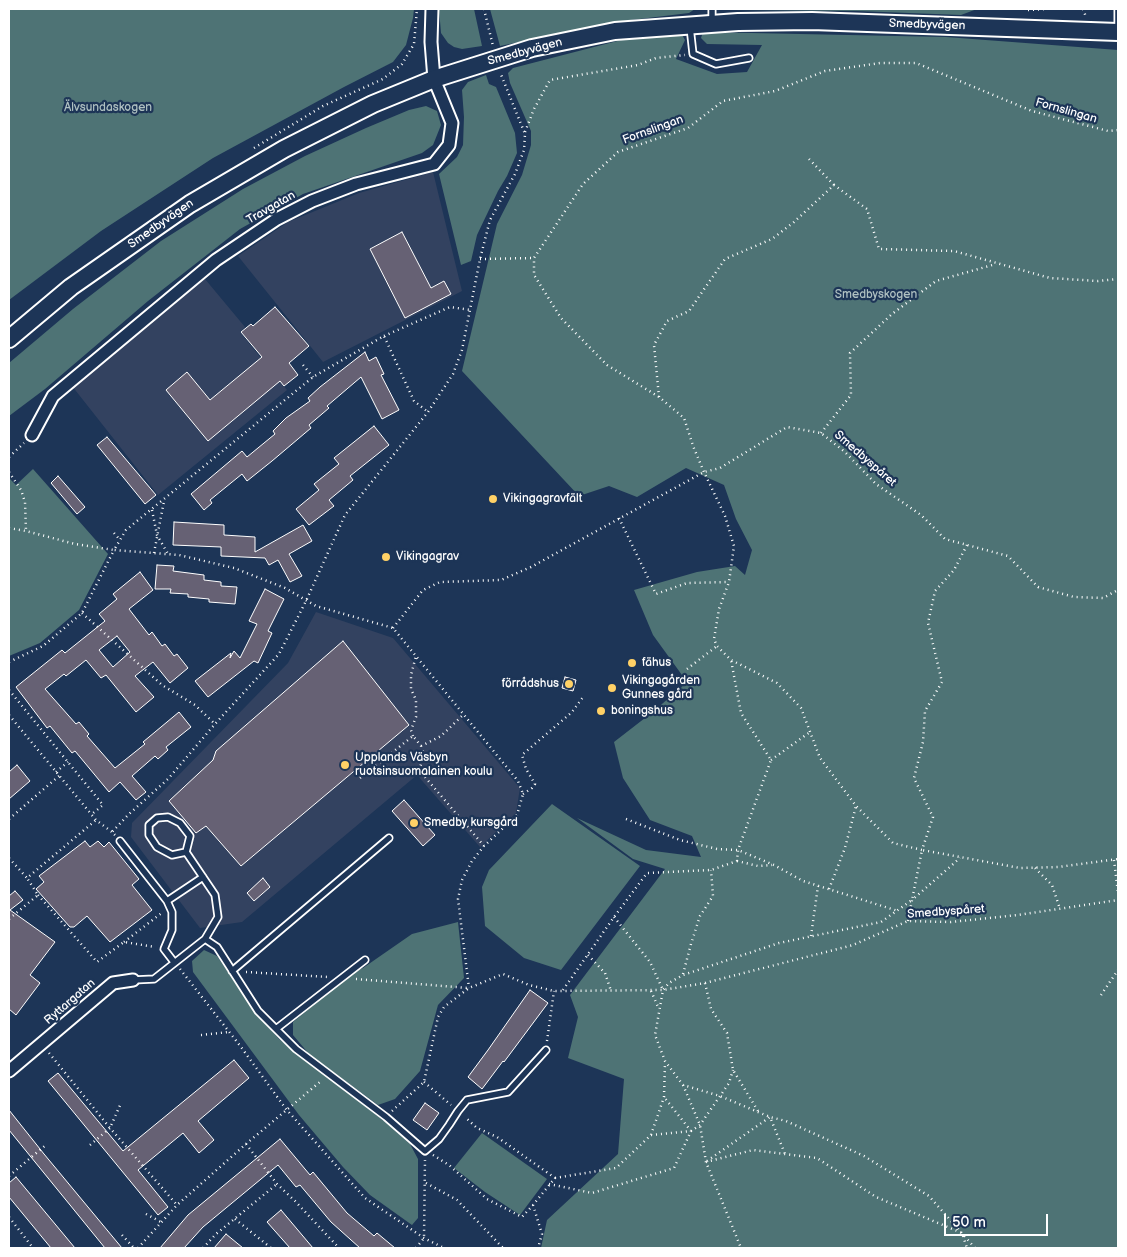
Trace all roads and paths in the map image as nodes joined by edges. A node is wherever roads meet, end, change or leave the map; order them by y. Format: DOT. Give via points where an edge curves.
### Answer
graph roads {
  1 [pos="432,9"];
  2 [pos="484,9"];
  3 [pos="1046,9"];
  4 [pos="1118,9"];
  5 [pos="1028,10"];
  6 [pos="712,16"];
  7 [pos="690,25"];
  8 [pos="1118,32"];
  9 [pos="493,46"];
  10 [pos="693,54"];
  11 [pos="749,58"];
  12 [pos="499,70"];
  13 [pos="434,79"];
  14 [pos="1118,130"];
  15 [pos="524,134"];
  16 [pos="810,160"];
  17 [pos="834,185"];
  18 [pos="534,258"];
  19 [pos="480,259"];
  20 [pos="997,264"];
  21 [pos="1118,279"];
  22 [pos="470,310"];
  23 [pos="384,336"];
  24 [pos="9,339"];
  25 [pos="303,365"];
  26 [pos="313,377"];
  27 [pos="659,397"];
  28 [pos="428,412"];
  29 [pos="821,433"];
  30 [pos="32,435"];
  31 [pos="9,457"];
  32 [pos="9,472"];
  33 [pos="704,472"];
  34 [pos="164,499"];
  35 [pos="152,510"];
  36 [pos="619,518"];
  37 [pos="9,528"];
  38 [pos="26,530"];
  39 [pos="114,533"];
  40 [pos="158,535"];
  41 [pos="120,540"];
  42 [pos="967,545"];
  43 [pos="114,550"];
  44 [pos="154,553"];
  45 [pos="168,554"];
  46 [pos="729,582"];
  47 [pos="1118,590"];
  48 [pos="306,601"];
  49 [pos="82,613"];
  50 [pos="393,628"];
  51 [pos="717,646"];
  52 [pos="416,656"];
  53 [pos="731,660"];
  54 [pos="9,662"];
  55 [pos="687,669"];
  56 [pos="9,690"];
  57 [pos="582,697"];
  58 [pos="9,715"];
  59 [pos="463,715"];
  60 [pos="215,724"];
  61 [pos="810,732"];
  62 [pos="413,736"];
  63 [pos="421,746"];
  64 [pos="771,760"];
  65 [pos="68,762"];
  66 [pos="56,772"];
  67 [pos="59,776"];
  68 [pos="360,778"];
  69 [pos="522,794"];
  70 [pos="856,806"];
  71 [pos="92,814"];
  72 [pos="9,819"];
  73 [pos="96,820"];
  74 [pos="626,820"];
  75 [pos="112,832"];
  76 [pos="390,838"];
  77 [pos="120,841"];
  78 [pos="484,846"];
  79 [pos="738,850"];
  80 [pos="922,850"];
  81 [pos="186,852"];
  82 [pos="9,858"];
  83 [pos="960,858"];
  84 [pos="1118,859"];
  85 [pos="1114,860"];
  86 [pos="738,861"];
  87 [pos="774,865"];
  88 [pos="1036,868"];
  89 [pos="711,870"];
  90 [pos="203,877"];
  91 [pos="27,878"];
  92 [pos="818,886"];
  93 [pos="829,889"];
  94 [pos="1118,893"];
  95 [pos="38,896"];
  96 [pos="167,900"];
  97 [pos="912,900"];
  98 [pos="1118,900"];
  99 [pos="1060,909"];
  100 [pos="898,911"];
  101 [pos="172,912"];
  102 [pos="614,917"];
  103 [pos="9,919"];
  104 [pos="908,921"];
  105 [pos="811,936"];
  106 [pos="205,939"];
  107 [pos="124,942"];
  108 [pos="164,949"];
  109 [pos="588,955"];
  110 [pos="365,960"];
  111 [pos="174,962"];
  112 [pos="1118,970"];
  113 [pos="232,971"];
  114 [pos="683,975"];
  115 [pos="134,980"];
  116 [pos="705,983"];
  117 [pos="469,988"];
  118 [pos="563,990"];
  119 [pos="663,990"];
  120 [pos="554,991"];
  121 [pos="611,991"];
  122 [pos="651,991"];
  123 [pos="1102,995"];
  124 [pos="660,1010"];
  125 [pos="276,1029"];
  126 [pos="229,1032"];
  127 [pos="201,1035"];
  128 [pos="42,1044"];
  129 [pos="546,1050"];
  130 [pos="665,1061"];
  131 [pos="734,1070"];
  132 [pos="9,1071"];
  133 [pos="329,1075"];
  134 [pos="424,1082"];
  135 [pos="683,1085"];
  136 [pos="720,1096"];
  137 [pos="664,1098"];
  138 [pos="121,1103"];
  139 [pos="286,1109"];
  140 [pos="458,1111"];
  141 [pos="759,1112"];
  142 [pos="386,1117"];
  143 [pos="770,1117"];
  144 [pos="700,1124"];
  145 [pos="110,1128"];
  146 [pos="690,1131"];
  147 [pos="651,1135"];
  148 [pos="47,1144"];
  149 [pos="246,1144"];
  150 [pos="90,1145"];
  151 [pos="425,1150"];
  152 [pos="785,1154"];
  153 [pos="706,1162"];
  154 [pos="9,1176"];
  155 [pos="555,1178"];
  156 [pos="426,1183"];
  157 [pos="277,1184"];
  158 [pos="550,1184"];
  159 [pos="177,1205"];
  160 [pos="533,1205"];
  161 [pos="146,1214"];
  162 [pos="9,1217"];
  163 [pos="235,1219"];
  164 [pos="161,1222"];
  165 [pos="962,1233"];
  166 [pos="122,1234"];
  167 [pos="424,1238"];
  168 [pos="33,1248"];
  169 [pos="134,1248"];
  170 [pos="138,1248"];
  171 [pos="203,1248"];
  172 [pos="271,1248"];
  173 [pos="339,1248"];
  174 [pos="416,1248"];
  175 [pos="444,1248"];
  176 [pos="503,1248"];
  177 [pos="538,1248"];
  178 [pos="741,1248"];
  179 [pos="967,1248"];
  180 [pos="975,1248"];
  1 -- 13 [label="street, Travgatan"];
  2 -- 9 [label="path"];
  3 -- 5 [label="path"];
  4 -- 8 [label="lane"];
  6 -- 7 [label="street, Smedbyvägen"];
  6 -- 8 [label="street, Smedbyvägen"];
  7 -- 10 [label="lane"];
  7 -- 13 [label="street, Smedbyvägen" via="615,31 532,48"];
  10 -- 11 [label="lane" via="716,64"];
  10 -- 15 [label="path" via="656,58 638,65 550,80"];
  12 -- 15 [label="path"];
  13 -- 24 [label="street, Smedbyvägen" via="373,104 284,149 190,204 71,288"];
  13 -- 30 [label="street, Travgatan" via="452,123 449,146 434,164 356,184 312,201 277,219 216,260 53,396"];
  14 -- 18 [label="path, Fornslingan" via="1108,131 1032,111 916,63 825,70 775,91 723,101 688,128 618,152 583,184"];
  15 -- 19 [label="path" via="524,150 490,220"];
  16 -- 17 [label="path"];
  17 -- 20 [label="path" via="867,209 879,249 954,251"];
  17 -- 27 [label="path" via="772,239 725,259 689,311 667,321 654,345"];
  18 -- 19 [label="path"];
  18 -- 27 [label="path" via="534,275 561,318 607,365"];
  19 -- 22 [label="path"];
  20 -- 21 [label="path" via="1050,278"];
  20 -- 29 [label="path" via="936,281 892,314 850,354 851,395"];
  22 -- 23 [label="path" via="450,307"];
  22 -- 28 [label="path" via="462,350 453,374"];
  23 -- 26 [label="path"];
  23 -- 28 [label="path" via="414,401"];
  25 -- 26 [label="path"];
  26 -- 34 [label="path"];
  27 -- 33 [label="path" via="684,418"];
  28 -- 48 [label="path" via="345,515"];
  29 -- 33 [label="path, Smedbyspåret" via="787,427 720,468"];
  29 -- 42 [label="path, Smedbyspåret" via="876,484 921,515 945,539"];
  30 -- 31 [label="path"];
  32 -- 38 [label="path" via="25,502"];
  33 -- 36 [label="path, Smedbyspåret"];
  33 -- 46 [label="path" via="725,516 734,546"];
  34 -- 35 [label="path"];
  34 -- 40 [label="path"];
  35 -- 40 [label="path"];
  35 -- 41 [label="path" via="126,530"];
  36 -- 46 [label="path" via="656,594 687,584"];
  36 -- 50 [label="path, Smedbyspåret" via="501,580 440,582 423,590"];
  37 -- 38 [label="path"];
  38 -- 43 [label="path" via="75,544"];
  39 -- 41 [label="path"];
  40 -- 44 [label="path"];
  40 -- 45 [label="path"];
  41 -- 43 [label="path"];
  42 -- 47 [label="path, Smedbyspåret" via="1008,556 1038,587 1074,597 1103,598"];
  42 -- 80 [label="path, Smedbyspåret" via="954,570 935,591 928,623 942,682 925,712 923,742 914,778 933,817"];
  43 -- 44 [label="path"];
  43 -- 49 [label="path"];
  44 -- 45 [label="path"];
  45 -- 48 [label="path" via="234,568 285,588"];
  46 -- 51 [label="path" via="719,609 714,638"];
  48 -- 50 [label="path"];
  48 -- 60 [label="path" via="279,654"];
  49 -- 54 [label="path" via="43,646"];
  49 -- 60 [label="path" via="162,685 195,705"];
  50 -- 52 [label="path"];
  51 -- 53 [label="path"];
  51 -- 55 [label="path"];
  52 -- 59 [label="path"];
  52 -- 62 [label="path" via="411,675 411,688 416,700"];
  53 -- 61 [label="path" via="778,683 802,708"];
  53 -- 64 [label="path" via="741,713"];
  56 -- 65 [label="path"];
  57 -- 69 [label="path" via="572,712 522,755 535,784"];
  58 -- 66 [label="path"];
  59 -- 63 [label="path" via="441,736"];
  59 -- 69 [label="path" via="518,781"];
  60 -- 75 [label="path" via="168,779"];
  61 -- 64 [label="path"];
  61 -- 70 [label="path" via="820,758"];
  62 -- 63 [label="path"];
  62 -- 68 [label="path"];
  63 -- 78 [label="path" via="424,756 419,770"];
  64 -- 79 [label="path"];
  65 -- 66 [label="path"];
  65 -- 71 [label="path" via="103,805"];
  66 -- 67 [label="path"];
  67 -- 71 [label="path"];
  67 -- 72 [label="path"];
  69 -- 78 [label="path" via="517,815"];
  70 -- 80 [label="path" via="893,843"];
  70 -- 93 [label="path" via="845,848"];
  71 -- 73 [label="path"];
  73 -- 75 [label="path"];
  73 -- 91 [label="path"];
  74 -- 79 [label="path" via="680,840 717,849"];
  75 -- 77 [label="path"];
  76 -- 113 [label="lane"];
  77 -- 96 [label="lane"];
  78 -- 117 [label="path" via="462,880 458,899"];
  79 -- 86 [label="path"];
  79 -- 87 [label="path"];
  80 -- 83 [label="path"];
  80 -- 97 [label="path, Smedbyspåret"];
  81 -- 81 [label="lane" via="190,836 180,823 168,817 157,818 150,825 149,835 157,846 172,855"];
  81 -- 90 [label="lane, Ryttargatan"];
  82 -- 91 [label="path"];
  83 -- 88 [label="path"];
  83 -- 97 [label="path"];
  84 -- 85 [label="path"];
  85 -- 88 [label="path"];
  85 -- 94 [label="path"];
  86 -- 87 [label="path" via="758,866"];
  86 -- 89 [label="path"];
  87 -- 92 [label="path"];
  88 -- 99 [label="path" via="1052,884"];
  89 -- 102 [label="path" via="648,873"];
  89 -- 114 [label="path" via="713,896 700,916"];
  90 -- 96 [label="lane"];
  90 -- 106 [label="lane, Ryttargatan" via="215,895 218,917"];
  91 -- 95 [label="path"];
  92 -- 93 [label="path"];
  92 -- 105 [label="path"];
  93 -- 100 [label="path"];
  95 -- 103 [label="path"];
  95 -- 107 [label="path" via="97,962"];
  96 -- 101 [label="lane"];
  97 -- 100 [label="path, Smedbyspåret"];
  97 -- 104 [label="path"];
  98 -- 99 [label="path, Smedbyspåret"];
  99 -- 104 [label="path, Smedbyspåret" via="951,922"];
  100 -- 105 [label="path, Smedbyspåret" via="881,922"];
  101 -- 107 [label="path" via="163,911"];
  101 -- 108 [label="lane" via="172,930"];
  102 -- 109 [label="path"];
  102 -- 119 [label="path" via="650,962"];
  104 -- 116 [label="path, Smedbyspåret" via="853,946"];
  105 -- 114 [label="path, Smedbyspåret" via="779,943"];
  106 -- 111 [label="lane, Ryttargatan"];
  106 -- 113 [label="lane" via="217,947"];
  107 -- 108 [label="path"];
  108 -- 111 [label="lane"];
  109 -- 118 [label="path"];
  109 -- 121 [label="path" via="604,973"];
  110 -- 125 [label="lane"];
  111 -- 115 [label="lane, Ryttargatan" via="154,979"];
  111 -- 126 [label="path"];
  112 -- 123 [label="path"];
  113 -- 125 [label="lane" via="258,1011"];
  114 -- 119 [label="path, Smedbyspåret"];
  115 -- 128 [label="street, Ryttargatan" via="113,982"];
  116 -- 119 [label="path, Smedbyspåret"];
  116 -- 131 [label="path" via="711,1009 727,1033"];
  117 -- 120 [label="path" via="502,974"];
  117 -- 134 [label="path" via="444,1007 438,1017"];
  118 -- 120 [label="path"];
  118 -- 121 [label="path"];
  119 -- 122 [label="path"];
  119 -- 124 [label="path"];
  120 -- 129 [label="path"];
  121 -- 122 [label="path"];
  122 -- 124 [label="path"];
  124 -- 130 [label="path" via="655,1035"];
  125 -- 133 [label="lane" via="296,1050"];
  126 -- 127 [label="path"];
  126 -- 139 [label="path"];
  128 -- 132 [label="street, Ryttargatan"];
  128 -- 145 [label="path"];
  129 -- 140 [label="lane" via="508,1092 467,1100"];
  130 -- 135 [label="path"];
  130 -- 137 [label="path"];
  131 -- 136 [label="path"];
  131 -- 141 [label="path"];
  133 -- 139 [label="path"];
  133 -- 142 [label="lane"];
  134 -- 140 [label="path"];
  134 -- 142 [label="path"];
  135 -- 136 [label="path"];
  135 -- 144 [label="path"];
  136 -- 141 [label="path"];
  136 -- 144 [label="path"];
  137 -- 146 [label="path"];
  137 -- 147 [label="path"];
  138 -- 145 [label="path"];
  139 -- 149 [label="path"];
  139 -- 167 [label="path" via="365,1198"];
  140 -- 151 [label="lane" via="438,1139"];
  140 -- 155 [label="path" via="477,1128 497,1137"];
  141 -- 143 [label="path"];
  142 -- 151 [label="lane"];
  143 -- 152 [label="path"];
  143 -- 153 [label="path"];
  143 -- 165 [label="path" via="864,1156 928,1196"];
  144 -- 146 [label="path"];
  144 -- 153 [label="path"];
  145 -- 150 [label="path"];
  145 -- 159 [label="path"];
  146 -- 147 [label="path"];
  146 -- 158 [label="path" via="674,1168 592,1193"];
  147 -- 155 [label="path" via="616,1168"];
  148 -- 154 [label="path"];
  149 -- 157 [label="path"];
  149 -- 159 [label="path"];
  151 -- 156 [label="path"];
  151 -- 160 [label="path" via="449,1165 487,1199 522,1217"];
  152 -- 153 [label="path" via="753,1150"];
  152 -- 165 [label="path" via="817,1158 876,1197"];
  153 -- 178 [label="path"];
  155 -- 158 [label="path"];
  156 -- 167 [label="path"];
  156 -- 176 [label="path" via="457,1200"];
  157 -- 163 [label="path"];
  157 -- 173 [label="path"];
  158 -- 160 [label="path"];
  159 -- 164 [label="path"];
  160 -- 177 [label="path" via="542,1234"];
  161 -- 164 [label="path"];
  162 -- 168 [label="path"];
  163 -- 171 [label="path"];
  163 -- 172 [label="path"];
  164 -- 170 [label="path"];
  165 -- 179 [label="path"];
  165 -- 180 [label="path"];
  166 -- 169 [label="path"];
  167 -- 174 [label="path"];
  167 -- 175 [label="path"];
}
